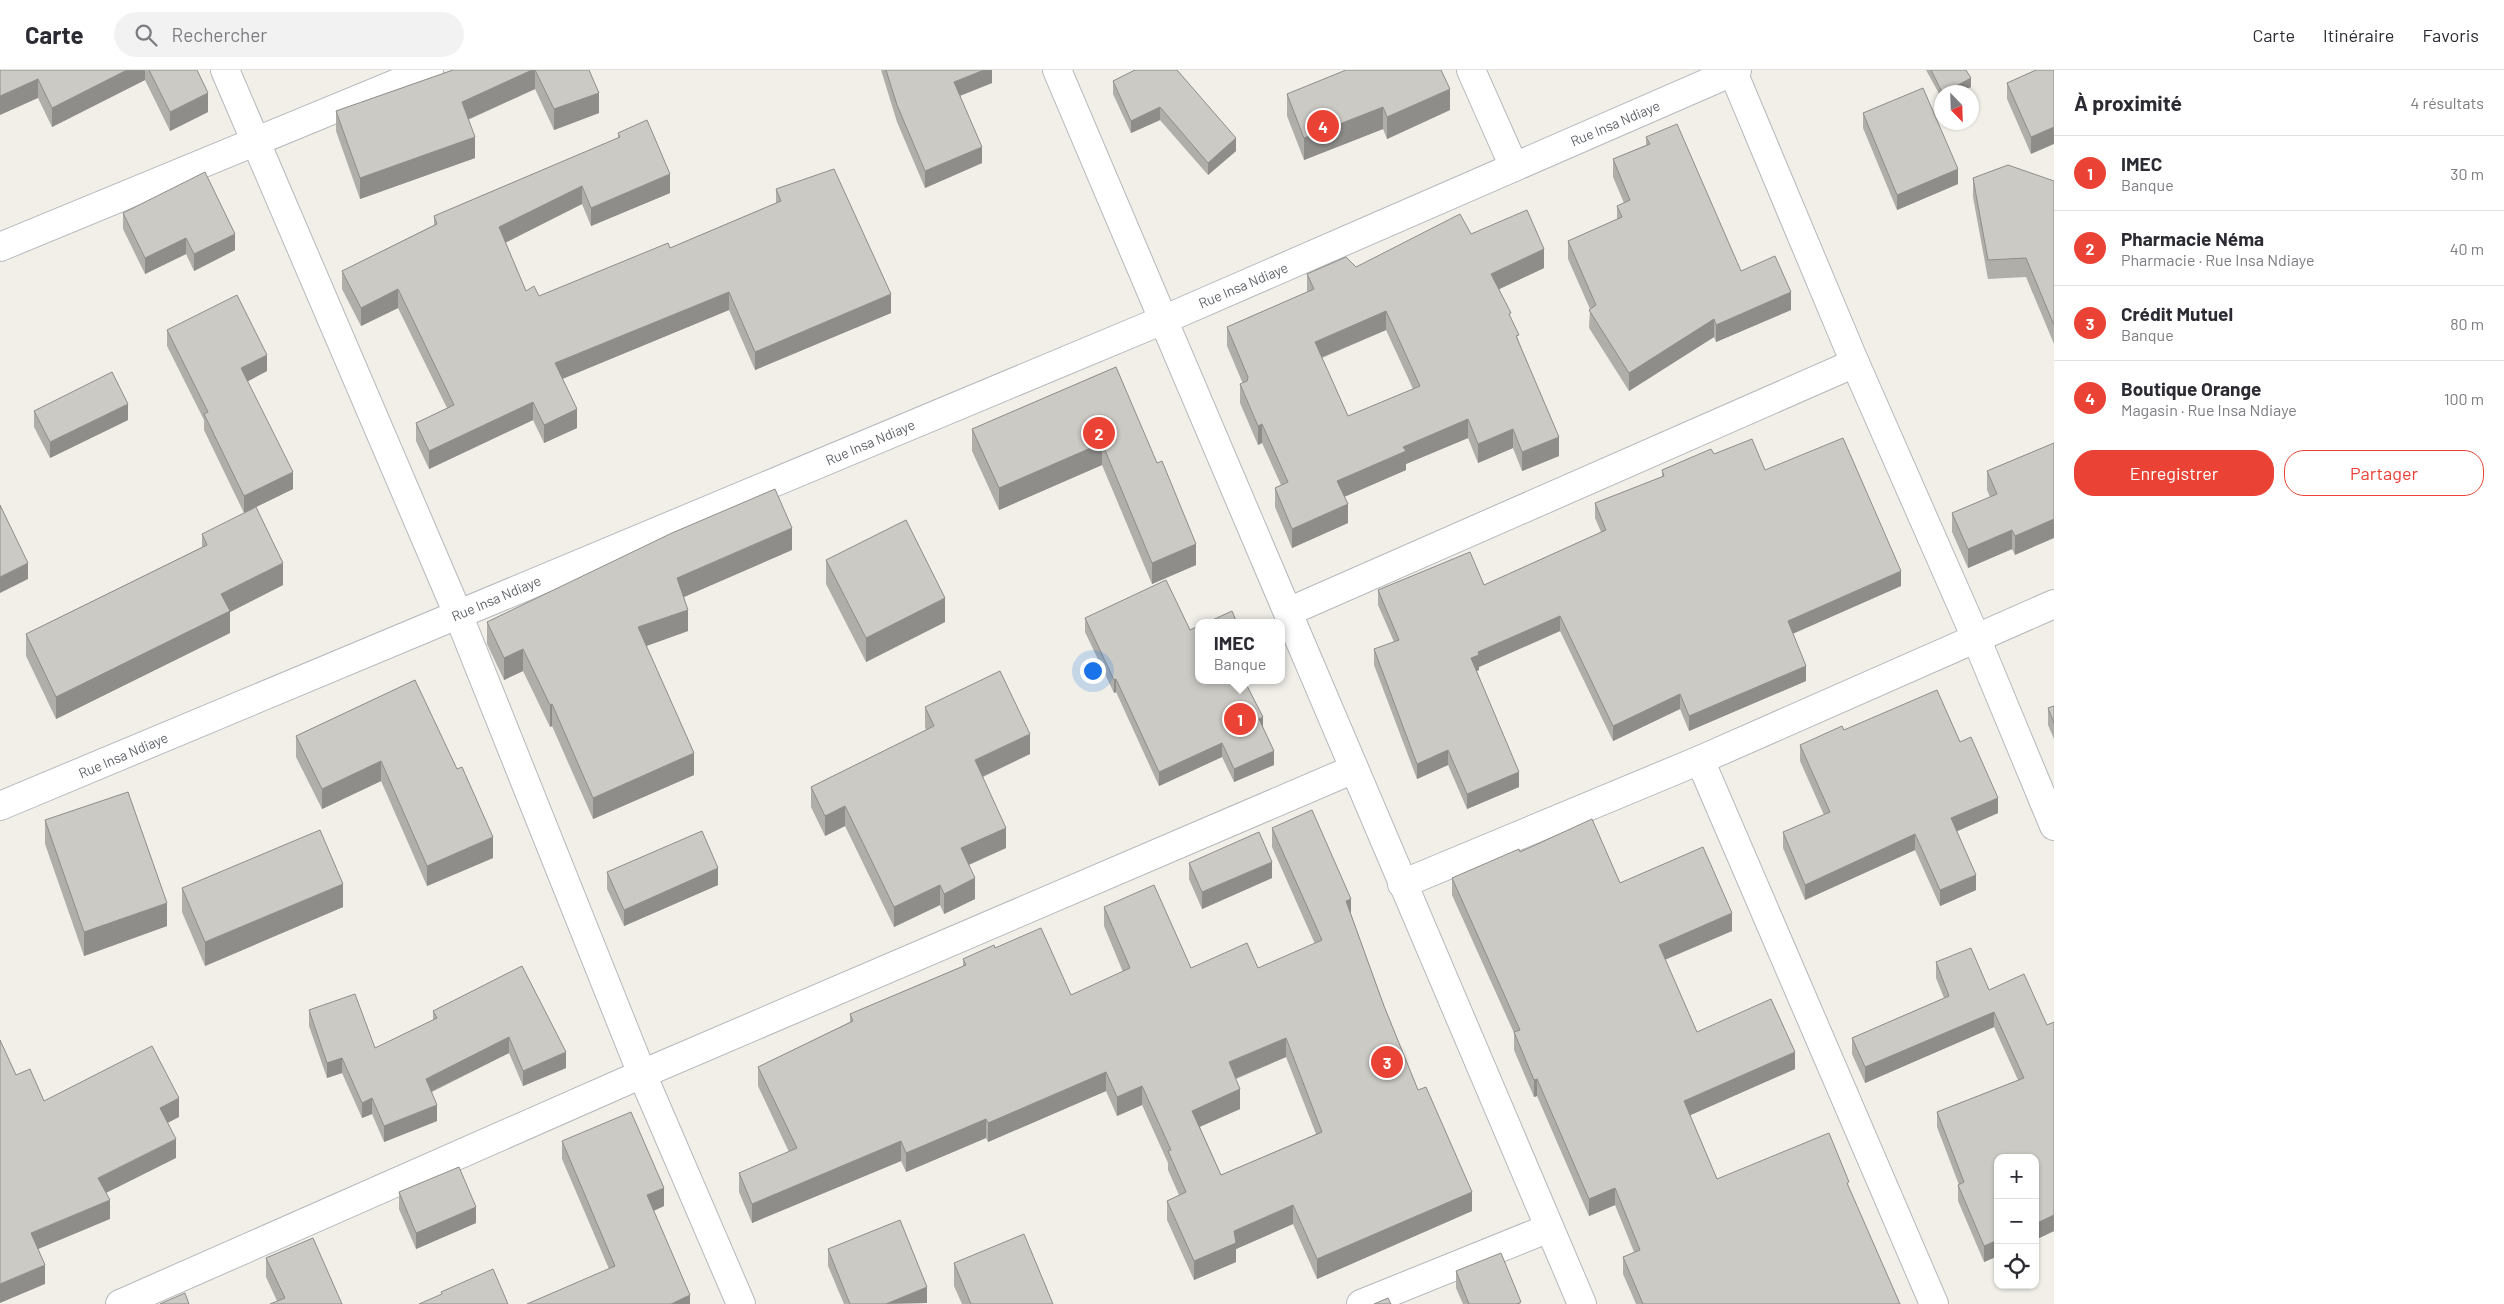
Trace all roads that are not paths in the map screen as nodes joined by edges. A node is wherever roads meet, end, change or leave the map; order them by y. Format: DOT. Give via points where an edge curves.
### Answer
graph roads {
  1 [pos="225,70"];
  2 [pos="429,70"];
  3 [pos="1057,70"];
  4 [pos="1471,70"];
  5 [pos="1735,71"];
  6 [pos="255,142"];
  7 [pos="1514,167"];
  8 [pos="0,247"];
  9 [pos="1163,320"];
  10 [pos="1855,363"];
  11 [pos="2054,604"];
  12 [pos="1288,612"];
  13 [pos="458,614"];
  14 [pos="1976,638"];
  15 [pos="1700,760"];
  16 [pos="1354,769"];
  17 [pos="0,806"];
  18 [pos="2054,826"];
  19 [pos="1402,884"];
  20 [pos="642,1074"];
  21 [pos="1549,1228"];
  22 [pos="120,1304"];
  23 [pos="741,1304"];
  24 [pos="1361,1304"];
  25 [pos="1582,1304"];
  26 [pos="1934,1304"];
  1 -- 6 [label="street"];
  2 -- 6 [label="street"];
  3 -- 9 [label="street"];
  4 -- 7 [label="street"];
  5 -- 7 [label="street, Rue Insa Ndiaye"];
  5 -- 10 [label="street"];
  6 -- 8 [label="street"];
  6 -- 13 [label="street"];
  7 -- 9 [label="street, Rue Insa Ndiaye"];
  9 -- 12 [label="street"];
  9 -- 13 [label="street, Rue Insa Ndiaye"];
  10 -- 12 [label="street"];
  10 -- 14 [label="street"];
  11 -- 14 [label="street"];
  12 -- 16 [label="street"];
  13 -- 17 [label="street, Rue Insa Ndiaye"];
  13 -- 20 [label="street"];
  14 -- 15 [label="street"];
  14 -- 18 [label="street"];
  15 -- 19 [label="street"];
  15 -- 26 [label="street"];
  16 -- 19 [label="street"];
  16 -- 20 [label="street"];
  19 -- 21 [label="street"];
  20 -- 22 [label="street"];
  20 -- 23 [label="street"];
  21 -- 24 [label="street"];
  21 -- 25 [label="street"];
}
